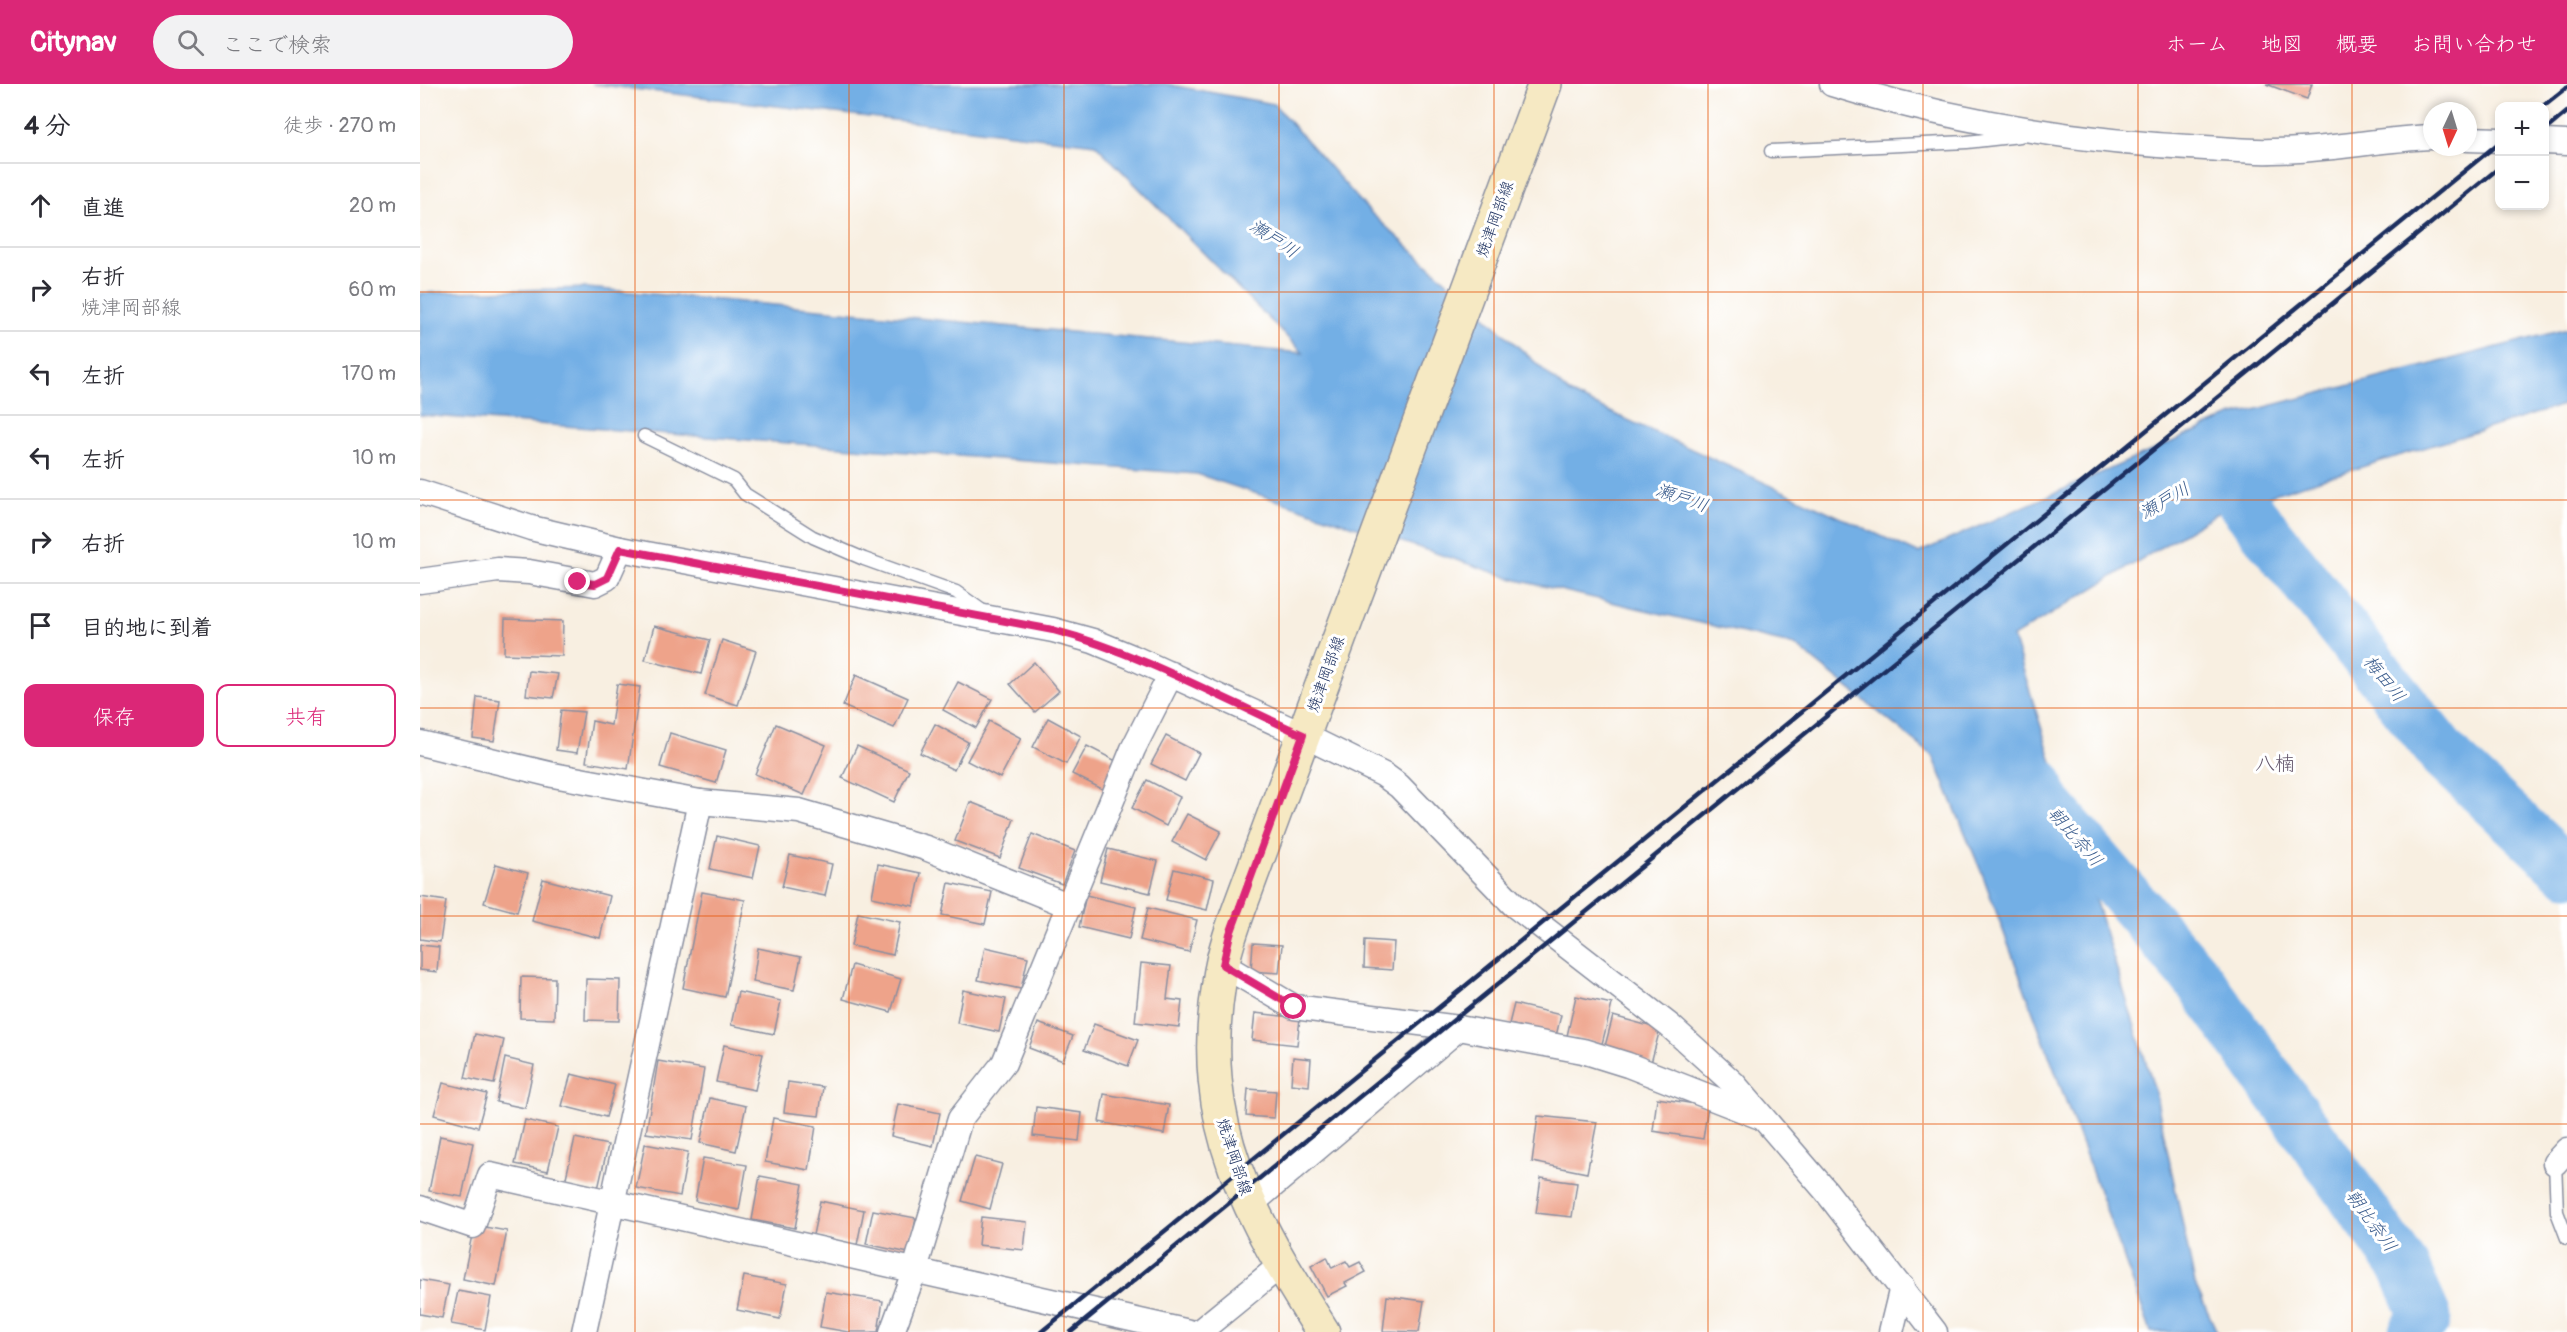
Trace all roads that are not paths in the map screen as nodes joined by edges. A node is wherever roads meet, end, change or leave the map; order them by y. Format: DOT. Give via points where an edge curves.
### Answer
graph roads {
  1 [pos="1545,84"];
  2 [pos="1832,84"];
  3 [pos="2043,133"];
  4 [pos="2423,137"];
  5 [pos="2477,139"];
  6 [pos="2495,140"];
  7 [pos="2549,142"];
  8 [pos="2567,143"];
  9 [pos="1772,151"];
  10 [pos="644,436"];
  11 [pos="420,492"];
  12 [pos="620,549"];
  13 [pos="420,581"];
  14 [pos="994,620"];
  15 [pos="1171,674"];
  16 [pos="1305,729"];
  17 [pos="420,742"];
  18 [pos="700,802"];
  19 [pos="1070,906"];
  20 [pos="1223,965"];
  21 [pos="1459,1028"];
  22 [pos="1765,1119"];
  23 [pos="2561,1156"];
  24 [pos="611,1204"];
  25 [pos="1250,1205"];
  26 [pos="420,1208"];
  27 [pos="2567,1238"];
  28 [pos="1281,1265"];
  29 [pos="915,1269"];
  30 [pos="1902,1287"];
  31 [pos="584,1332"];
  32 [pos="892,1332"];
  33 [pos="1189,1332"];
  34 [pos="1199,1332"];
  35 [pos="1323,1332"];
  36 [pos="1891,1332"];
  37 [pos="1935,1332"];
  1 -- 16 [label="main road, 焼津岡部線"];
  2 -- 3 [label="street" via="1886,100"];
  3 -- 4 [label="street" via="2159,146 2270,152"];
  3 -- 9 [label="lane" via="1967,142"];
  5 -- 6 [label="street"];
  7 -- 8 [label="street"];
  10 -- 14 [label="lane" via="734,480 746,494 813,537 956,592"];
  11 -- 12 [label="street" via="531,528"];
  12 -- 13 [label="street" via="607,578 595,584 498,570"];
  12 -- 14 [label="street"];
  14 -- 15 [label="street" via="1093,641"];
  15 -- 16 [label="street"];
  15 -- 19 [label="street" via="1133,749"];
  16 -- 20 [label="main road, 焼津岡部線" via="1230,934"];
  16 -- 22 [label="street" via="1399,786 1514,905 1670,1026 1734,1084"];
  17 -- 18 [label="street" via="553,775"];
  18 -- 19 [label="street" via="799,811 926,848"];
  18 -- 24 [label="street"];
  19 -- 29 [label="street" via="1004,1063 960,1119"];
  20 -- 21 [label="street" via="1294,1007"];
  20 -- 25 [label="main road, 焼津岡部線" via="1215,1017 1216,1096 1227,1145"];
  21 -- 22 [label="street" via="1617,1061"];
  21 -- 25 [label="street"];
  22 -- 30 [label="street"];
  23 -- 27 [label="lane" via="2558,1212"];
  24 -- 26 [label="street" via="490,1175 473,1226"];
  24 -- 29 [label="street"];
  24 -- 31 [label="street"];
  25 -- 28 [label="main road, 焼津岡部線"];
  28 -- 34 [label="street"];
  28 -- 35 [label="main road, 焼津岡部線"];
  29 -- 32 [label="street"];
  29 -- 33 [label="street"];
  30 -- 36 [label="street"];
  30 -- 37 [label="street"];
}
